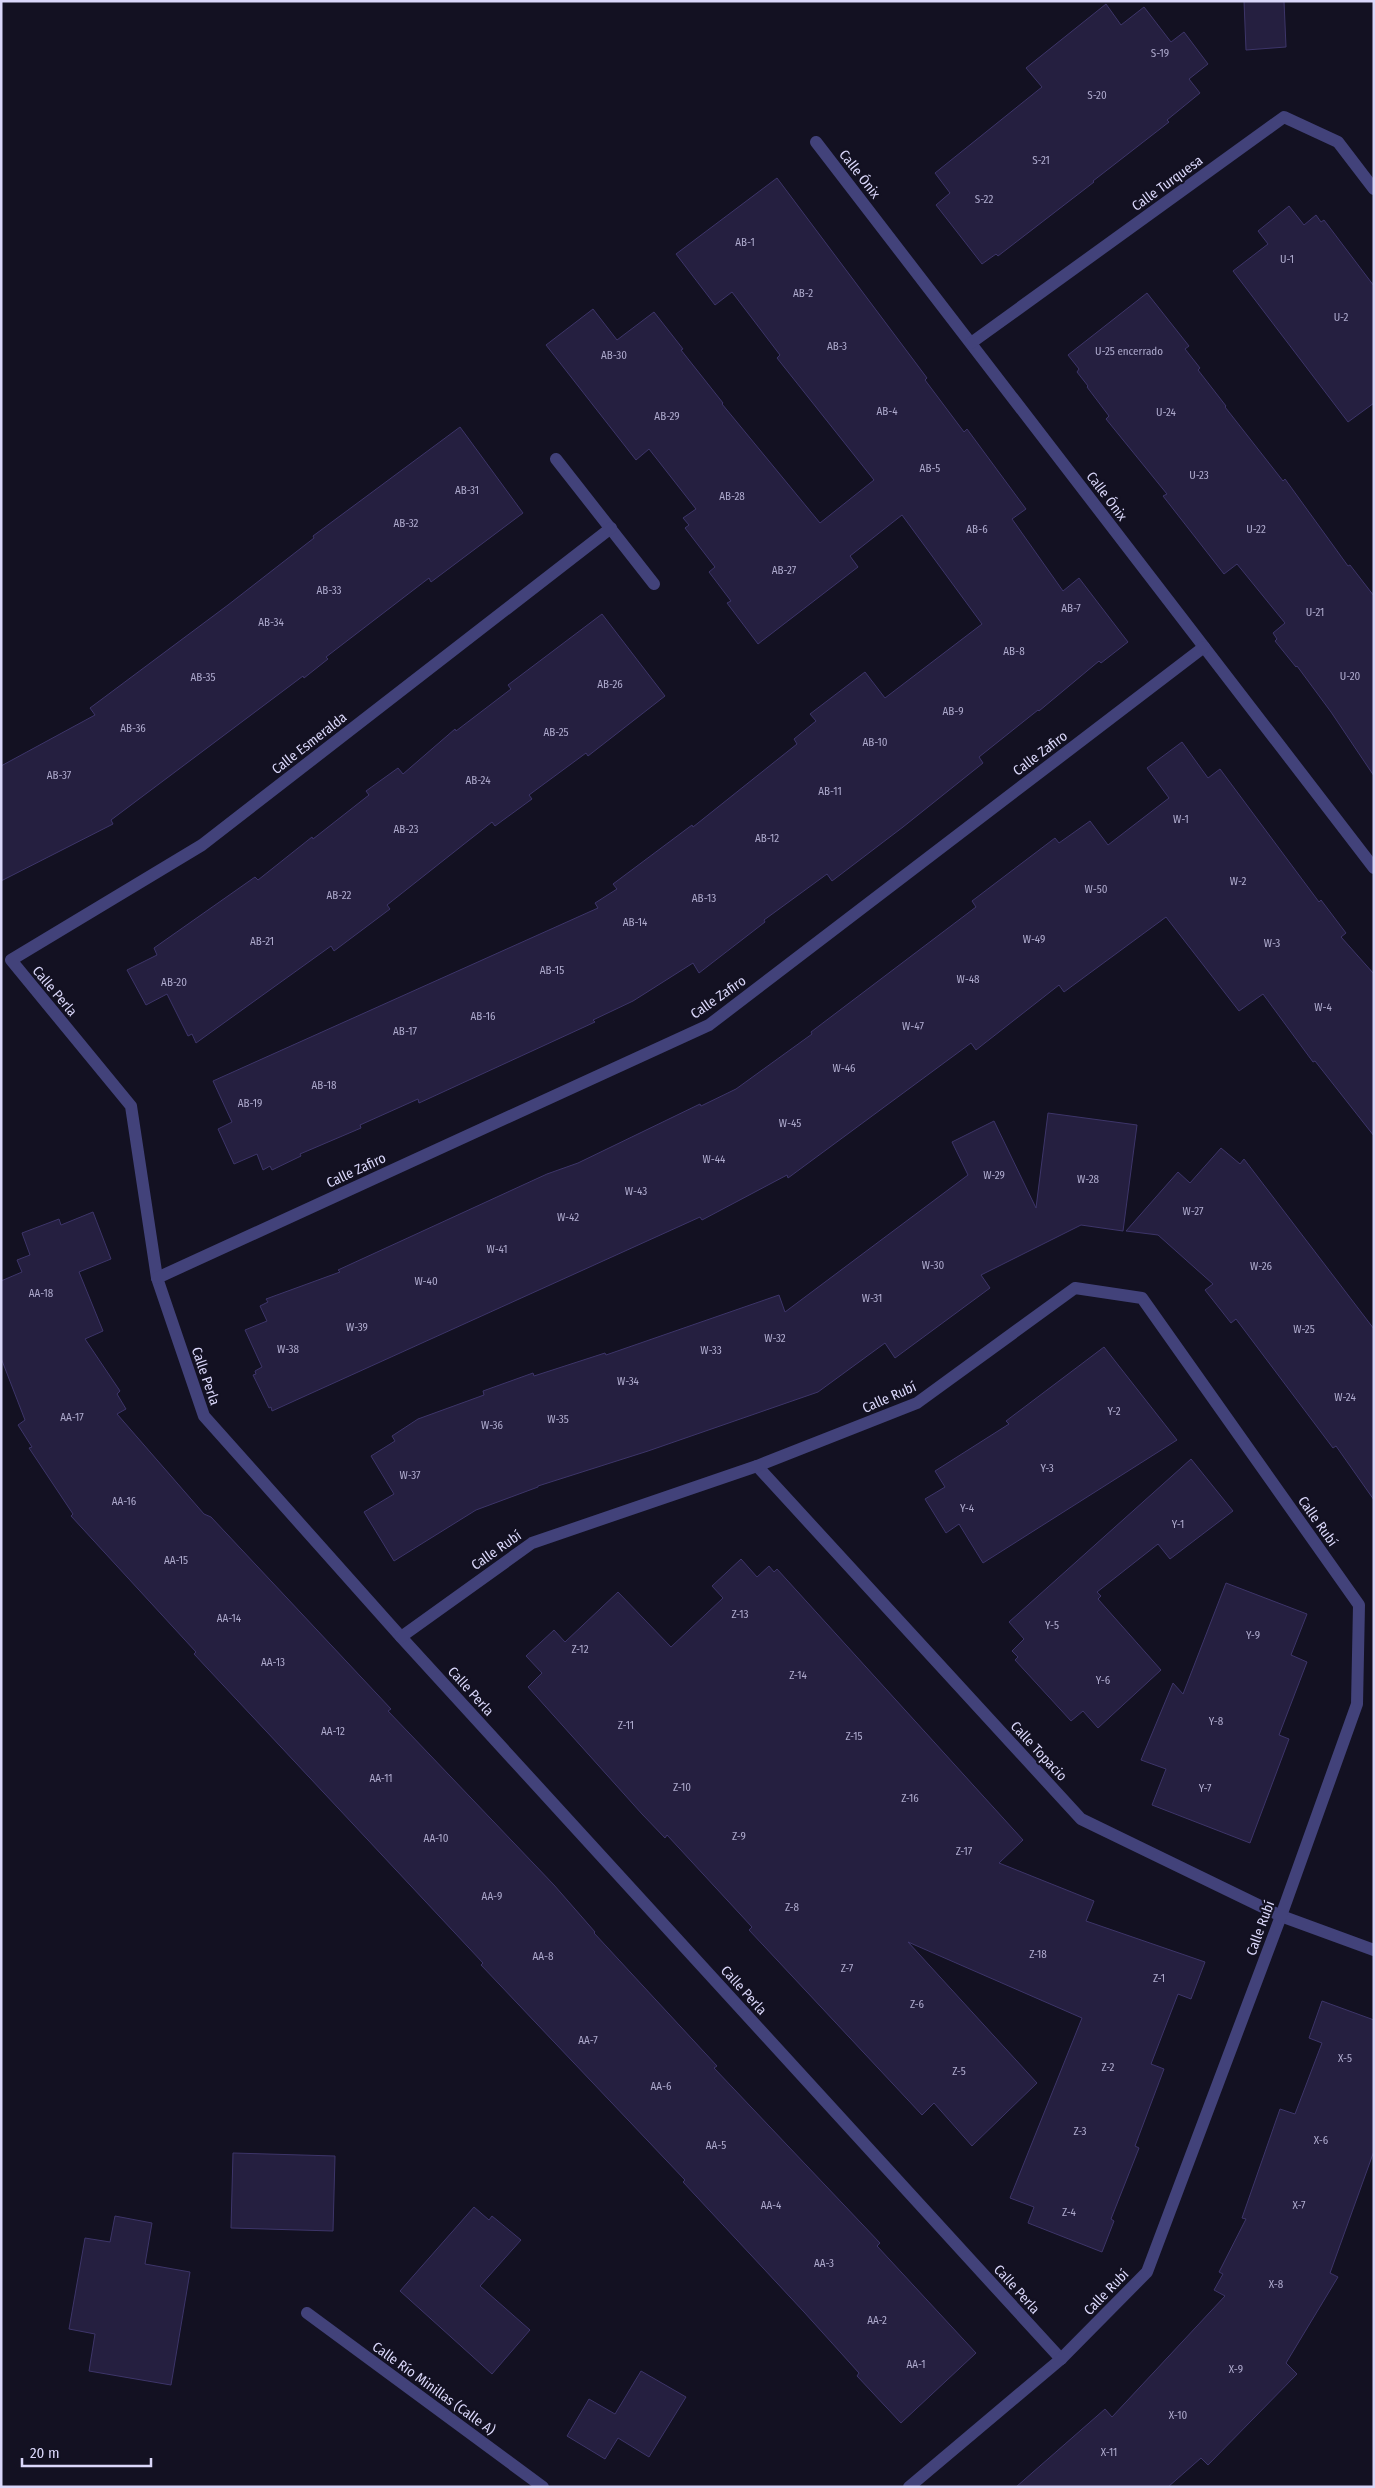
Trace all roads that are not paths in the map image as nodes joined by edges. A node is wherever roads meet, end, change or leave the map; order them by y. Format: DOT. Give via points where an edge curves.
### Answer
graph roads {
  1 [pos="816,142"];
  2 [pos="1374,189"];
  3 [pos="971,343"];
  4 [pos="556,459"];
  5 [pos="611,528"];
  6 [pos="654,584"];
  7 [pos="1204,647"];
  8 [pos="1374,868"];
  9 [pos="11,960"];
  10 [pos="157,1278"];
  11 [pos="757,1466"];
  12 [pos="401,1637"];
  13 [pos="1280,1916"];
  14 [pos="1374,1950"];
  15 [pos="307,2313"];
  16 [pos="1061,2360"];
  17 [pos="543,2487"];
  18 [pos="909,2487"];
  1 -- 3 [label="street, Calle Ónix"];
  2 -- 3 [label="street, Calle Turquesa" via="1338,142 1284,117"];
  3 -- 7 [label="street, Calle Ónix"];
  4 -- 5 [label="street"];
  5 -- 6 [label="street"];
  5 -- 9 [label="street, Calle Esmeralda" via="202,845"];
  7 -- 8 [label="street, Calle Ónix"];
  7 -- 10 [label="street, Calle Zafiro" via="709,1025"];
  9 -- 10 [label="street, Calle Perla" via="131,1106"];
  10 -- 12 [label="street, Calle Perla" via="204,1416"];
  11 -- 12 [label="street, Calle Rubí" via="532,1543"];
  11 -- 13 [label="street, Calle Topacio" via="1081,1819"];
  11 -- 13 [label="street, Calle Rubí" via="917,1403 1075,1288 1142,1298 1359,1605 1357,1704"];
  12 -- 16 [label="street, Calle Perla"];
  13 -- 14 [label="street, Calle Topacio"];
  13 -- 16 [label="street, Calle Rubí" via="1146,2272"];
  15 -- 17 [label="street, Calle Río Minillas (Calle A)"];
  16 -- 18 [label="street, Calle Rubí"];
}
